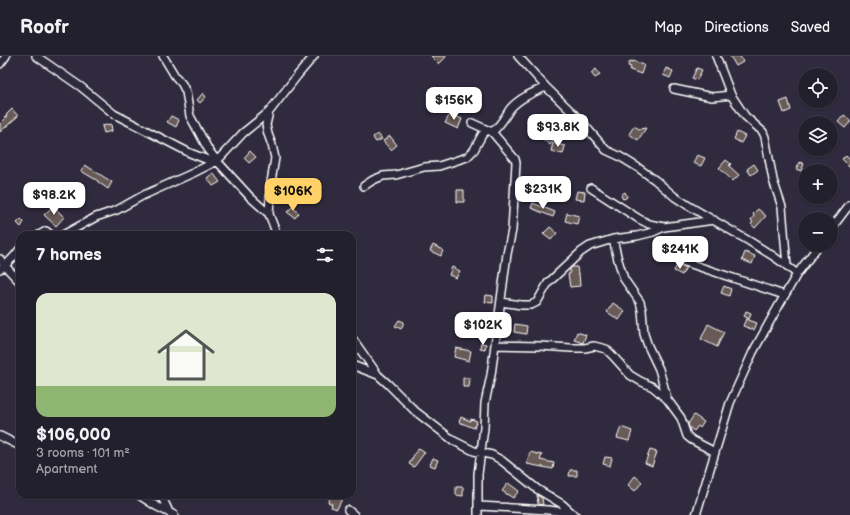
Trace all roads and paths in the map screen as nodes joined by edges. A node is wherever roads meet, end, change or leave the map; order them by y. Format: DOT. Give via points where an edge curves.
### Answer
graph roads {
  1 [pos="6,56"];
  2 [pos="36,56"];
  3 [pos="163,56"];
  4 [pos="314,56"];
  5 [pos="518,56"];
  6 [pos="716,56"];
  7 [pos="0,64"];
  8 [pos="546,87"];
  9 [pos="674,89"];
  10 [pos="731,95"];
  11 [pos="269,112"];
  12 [pos="472,123"];
  13 [pos="490,131"];
  14 [pos="217,161"];
  15 [pos="364,186"];
  16 [pos="591,188"];
  17 [pos="850,204"];
  18 [pos="269,214"];
  19 [pos="714,220"];
  20 [pos="838,220"];
  21 [pos="664,227"];
  22 [pos="71,231"];
  23 [pos="275,231"];
  24 [pos="613,239"];
  25 [pos="814,252"];
  26 [pos="16,254"];
  27 [pos="0,259"];
  28 [pos="679,260"];
  29 [pos="787,266"];
  30 [pos="2,268"];
  31 [pos="797,274"];
  32 [pos="16,279"];
  33 [pos="784,296"];
  34 [pos="501,302"];
  35 [pos="356,344"];
  36 [pos="494,345"];
  37 [pos="356,367"];
  38 [pos="378,375"];
  39 [pos="667,398"];
  40 [pos="0,436"];
  41 [pos="16,444"];
  42 [pos="715,452"];
  43 [pos="481,453"];
  44 [pos="145,499"];
  45 [pos="163,499"];
  46 [pos="479,506"];
  47 [pos="171,514"];
  48 [pos="574,514"];
  49 [pos="478,515"];
  50 [pos="696,515"];
  1 -- 7 [label="street"];
  2 -- 14 [label="street" via="114,114 190,153"];
  3 -- 14 [label="street" via="182,84 190,116"];
  4 -- 11 [label="street"];
  5 -- 8 [label="street"];
  6 -- 10 [label="street"];
  8 -- 13 [label="street" via="516,103 499,127"];
  8 -- 19 [label="street" via="606,150 619,156 675,197"];
  9 -- 10 [label="street" via="712,97"];
  10 -- 29 [label="street" via="745,116 765,137 773,180 782,207"];
  11 -- 14 [label="street" via="243,133"];
  11 -- 18 [label="street" via="266,125 275,158"];
  12 -- 13 [label="street"];
  13 -- 15 [label="street" via="482,135 474,150 467,156 439,166 383,176"];
  13 -- 34 [label="street" via="515,159 516,164 512,230"];
  14 -- 18 [label="street"];
  14 -- 22 [label="street"];
  16 -- 21 [label="street" via="639,219"];
  17 -- 20 [label="street"];
  18 -- 23 [label="street"];
  19 -- 21 [label="street"];
  19 -- 29 [label="street"];
  21 -- 24 [label="street" via="637,236"];
  24 -- 34 [label="street" via="590,246 581,252 548,284 537,302 521,305"];
  24 -- 39 [label="street" via="624,279 640,302 644,334 659,369"];
  25 -- 31 [label="street"];
  26 -- 30 [label="street"];
  27 -- 30 [label="street"];
  28 -- 33 [label="street"];
  29 -- 31 [label="street"];
  30 -- 32 [label="street"];
  31 -- 33 [label="street"];
  33 -- 42 [label="street" via="753,352 730,403"];
  34 -- 36 [label="street"];
  35 -- 38 [label="street"];
  36 -- 39 [label="street" via="600,347 614,356 630,375"];
  36 -- 43 [label="street" via="485,403"];
  37 -- 38 [label="street"];
  38 -- 43 [label="street" via="415,411 454,441"];
  39 -- 42 [label="street" via="681,418 688,436"];
  40 -- 41 [label="street"];
  42 -- 50 [label="street"];
  43 -- 46 [label="street" via="478,474"];
  43 -- 48 [label="street" via="501,460"];
  44 -- 47 [label="street"];
  45 -- 47 [label="street"];
  46 -- 48 [label="street"];
  46 -- 49 [label="street"];
}
